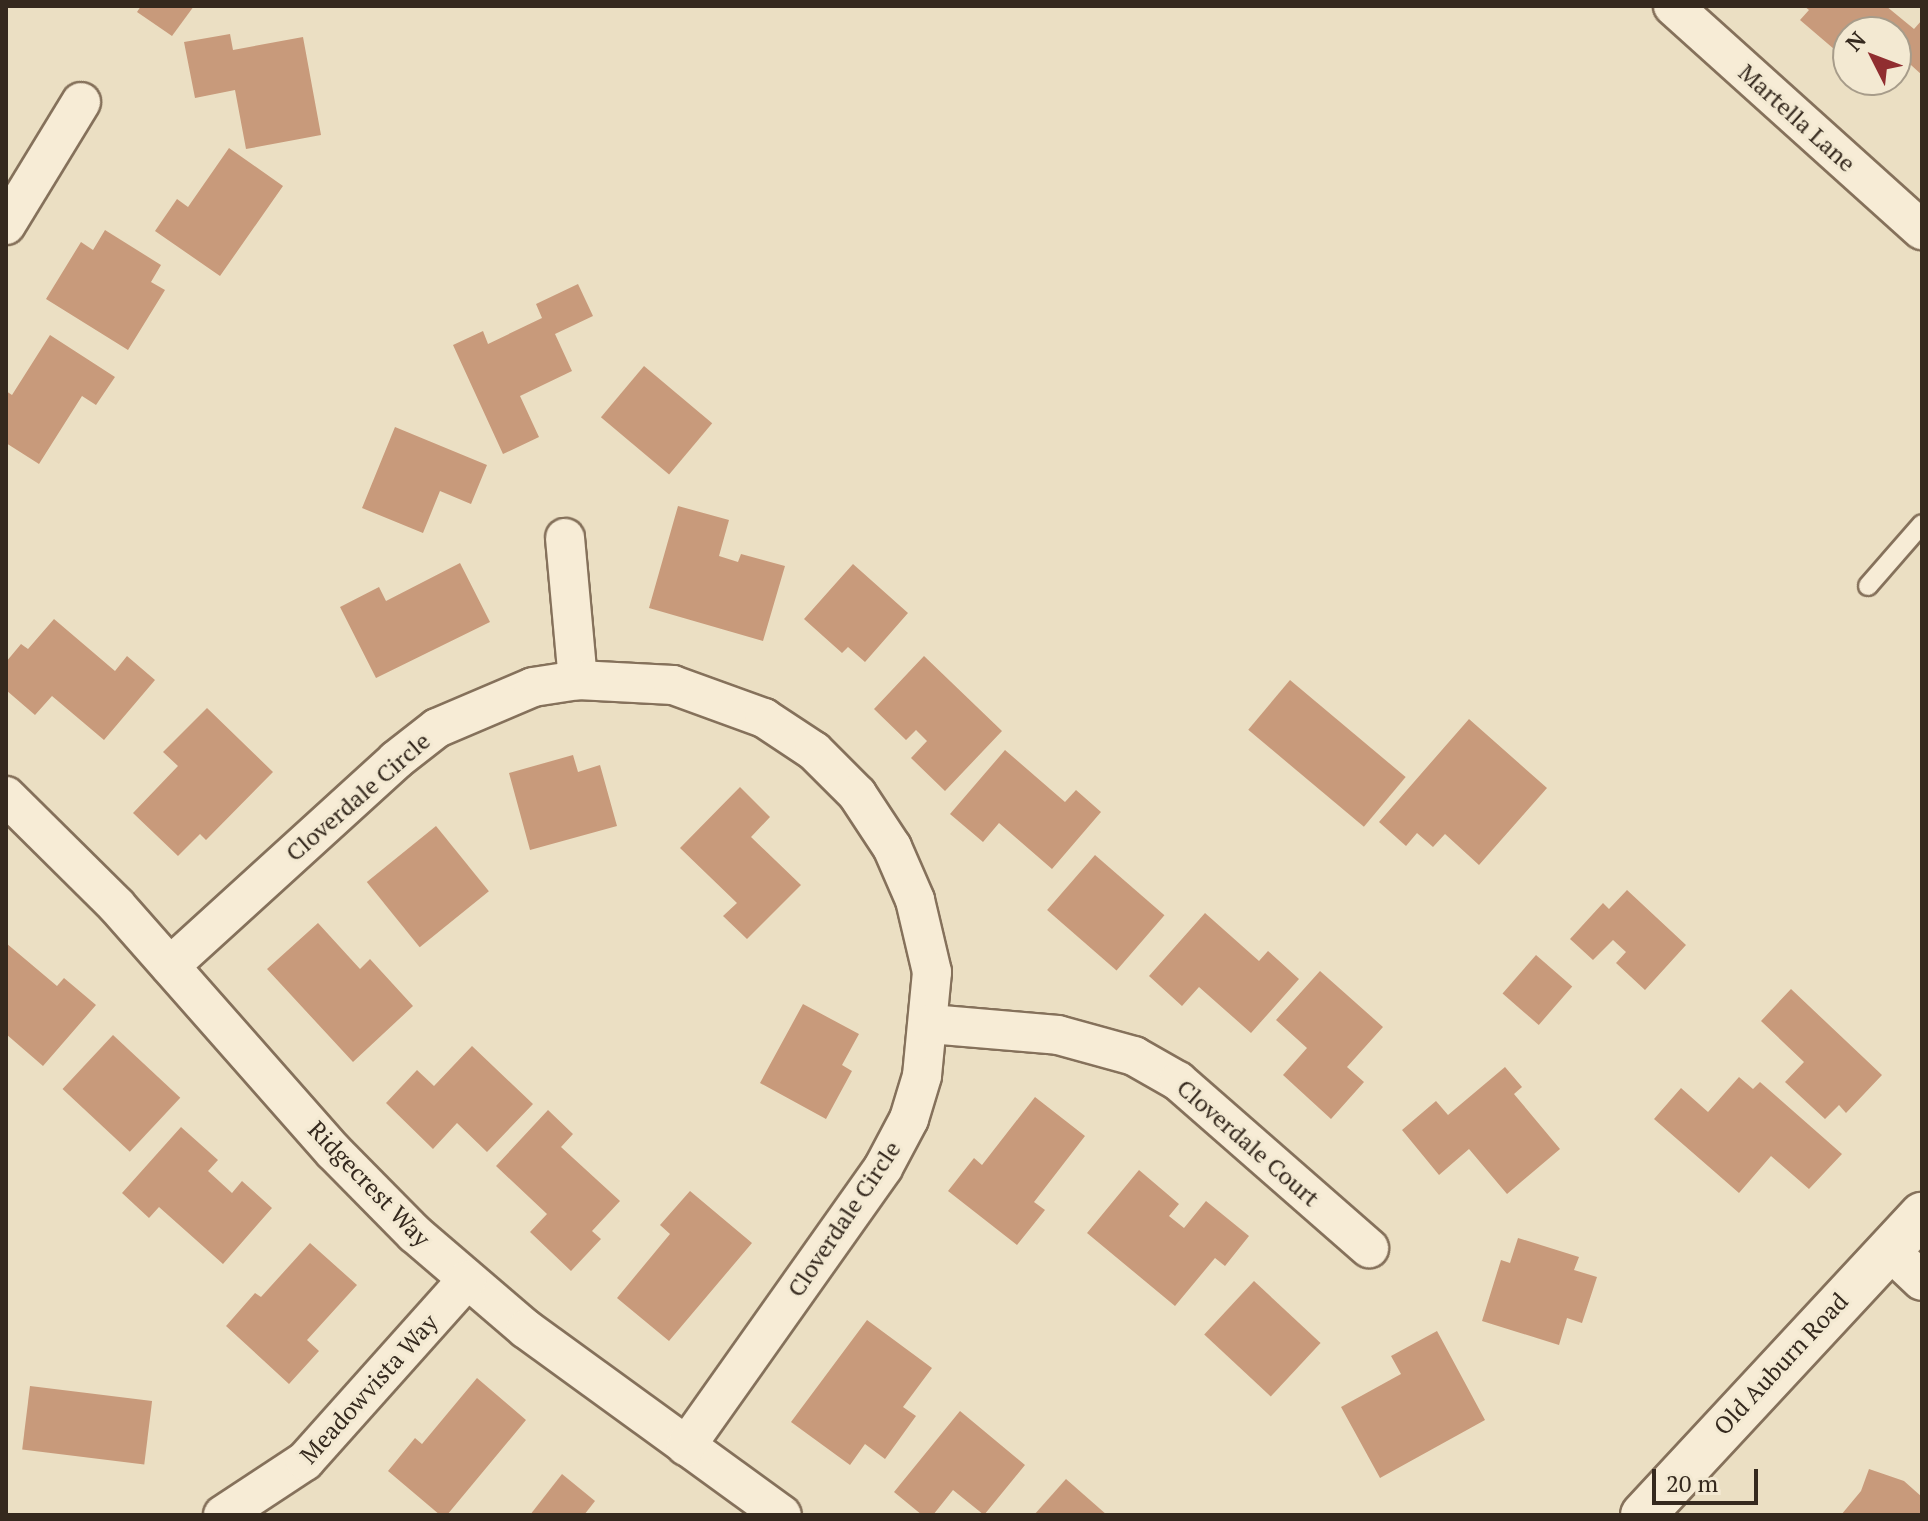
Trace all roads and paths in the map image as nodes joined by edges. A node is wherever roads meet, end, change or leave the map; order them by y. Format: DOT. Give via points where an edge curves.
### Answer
graph roads {
  1 [pos="1673,6"];
  2 [pos="81,102"];
  3 [pos="6,225"];
  4 [pos="1922,230"];
  5 [pos="1922,524"];
  6 [pos="565,538"];
  7 [pos="1868,586"];
  8 [pos="578,680"];
  9 [pos="6,796"];
  10 [pos="170,966"];
  11 [pos="930,1024"];
  12 [pos="1922,1215"];
  13 [pos="1369,1248"];
  14 [pos="1889,1250"];
  15 [pos="467,1280"];
  16 [pos="1922,1281"];
  17 [pos="686,1446"];
  18 [pos="223,1515"];
  19 [pos="782,1515"];
  20 [pos="1643,1515"];
  1 -- 4 [label="street, Martella Lane"];
  2 -- 3 [label="street"];
  5 -- 7 [label="lane"];
  6 -- 8 [label="street"];
  8 -- 10 [label="street, Cloverdale Circle" via="533,687 437,728"];
  8 -- 11 [label="street, Cloverdale Circle" via="641,681 717,697 764,718 814,751 857,794 892,847 915,900 932,972"];
  9 -- 10 [label="street, Ridgecrest Way"];
  10 -- 15 [label="street, Ridgecrest Way" via="334,1152"];
  11 -- 13 [label="street, Cloverdale Court" via="1058,1035 1134,1056 1190,1091"];
  11 -- 17 [label="street, Cloverdale Circle" via="909,1119 883,1168"];
  12 -- 14 [label="main road, Old Auburn Road"];
  14 -- 16 [label="street"];
  14 -- 20 [label="main road, Old Auburn Road"];
  15 -- 17 [label="street, Ridgecrest Way"];
  15 -- 18 [label="street, Meadowvista Way" via="305,1461"];
  17 -- 19 [label="street, Ridgecrest Way"];
}
